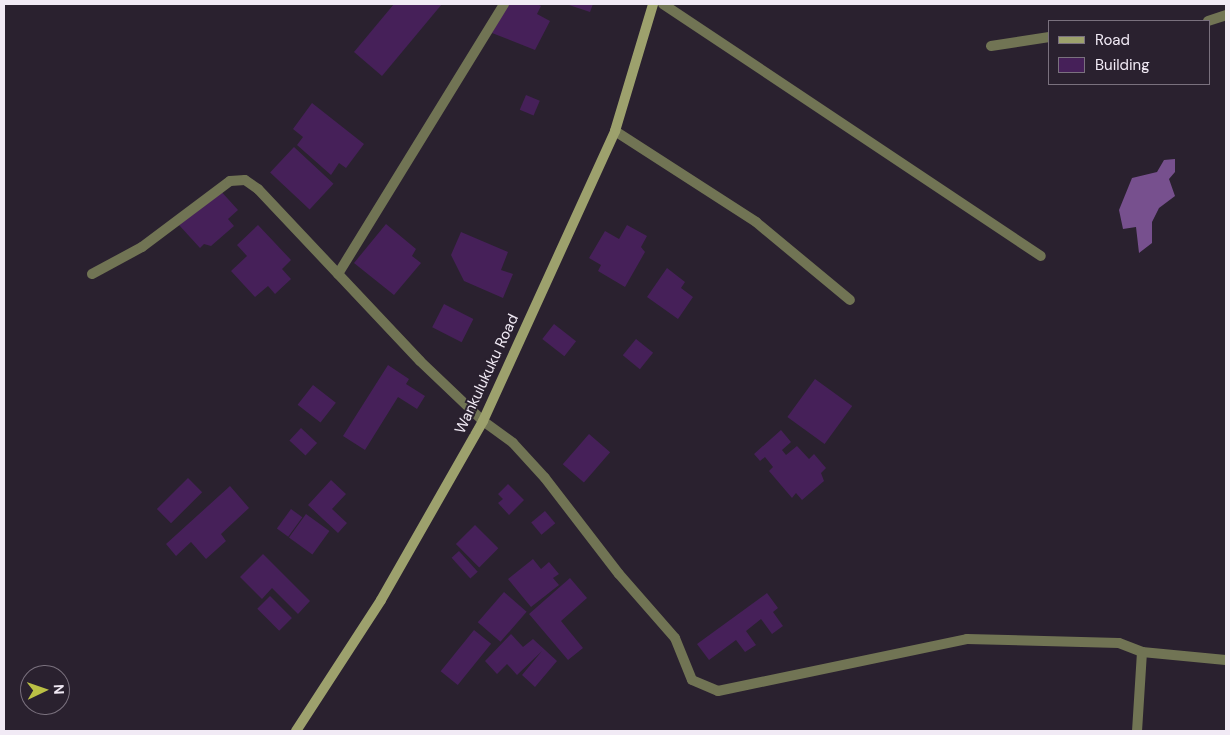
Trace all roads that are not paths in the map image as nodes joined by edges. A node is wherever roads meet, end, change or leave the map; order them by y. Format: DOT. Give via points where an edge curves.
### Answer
graph roads {
  1 [pos="504,4"];
  2 [pos="653,4"];
  3 [pos="663,4"];
  4 [pos="1226,15"];
  5 [pos="1210,20"];
  6 [pos="1048,37"];
  7 [pos="991,46"];
  8 [pos="614,131"];
  9 [pos="1041,256"];
  10 [pos="92,274"];
  11 [pos="338,274"];
  12 [pos="850,300"];
  13 [pos="484,421"];
  14 [pos="1142,652"];
  15 [pos="1226,660"];
  16 [pos="296,731"];
  17 [pos="1137,731"];
  1 -- 11 [label="street"];
  2 -- 8 [label="main road, Wankulukuku Road"];
  3 -- 9 [label="street"];
  4 -- 5 [label="street"];
  6 -- 7 [label="street"];
  8 -- 12 [label="street" via="756,222"];
  8 -- 13 [label="main road, Wankulukuku Road"];
  10 -- 11 [label="street" via="142,247 230,181 245,180 258,189"];
  11 -- 13 [label="street" via="420,361"];
  13 -- 14 [label="street" via="513,442 545,478 618,574 675,638 692,680 718,690 967,639 1119,643"];
  13 -- 16 [label="main road, Wankulukuku Road" via="381,600"];
  14 -- 15 [label="street"];
  14 -- 17 [label="street"];
}
